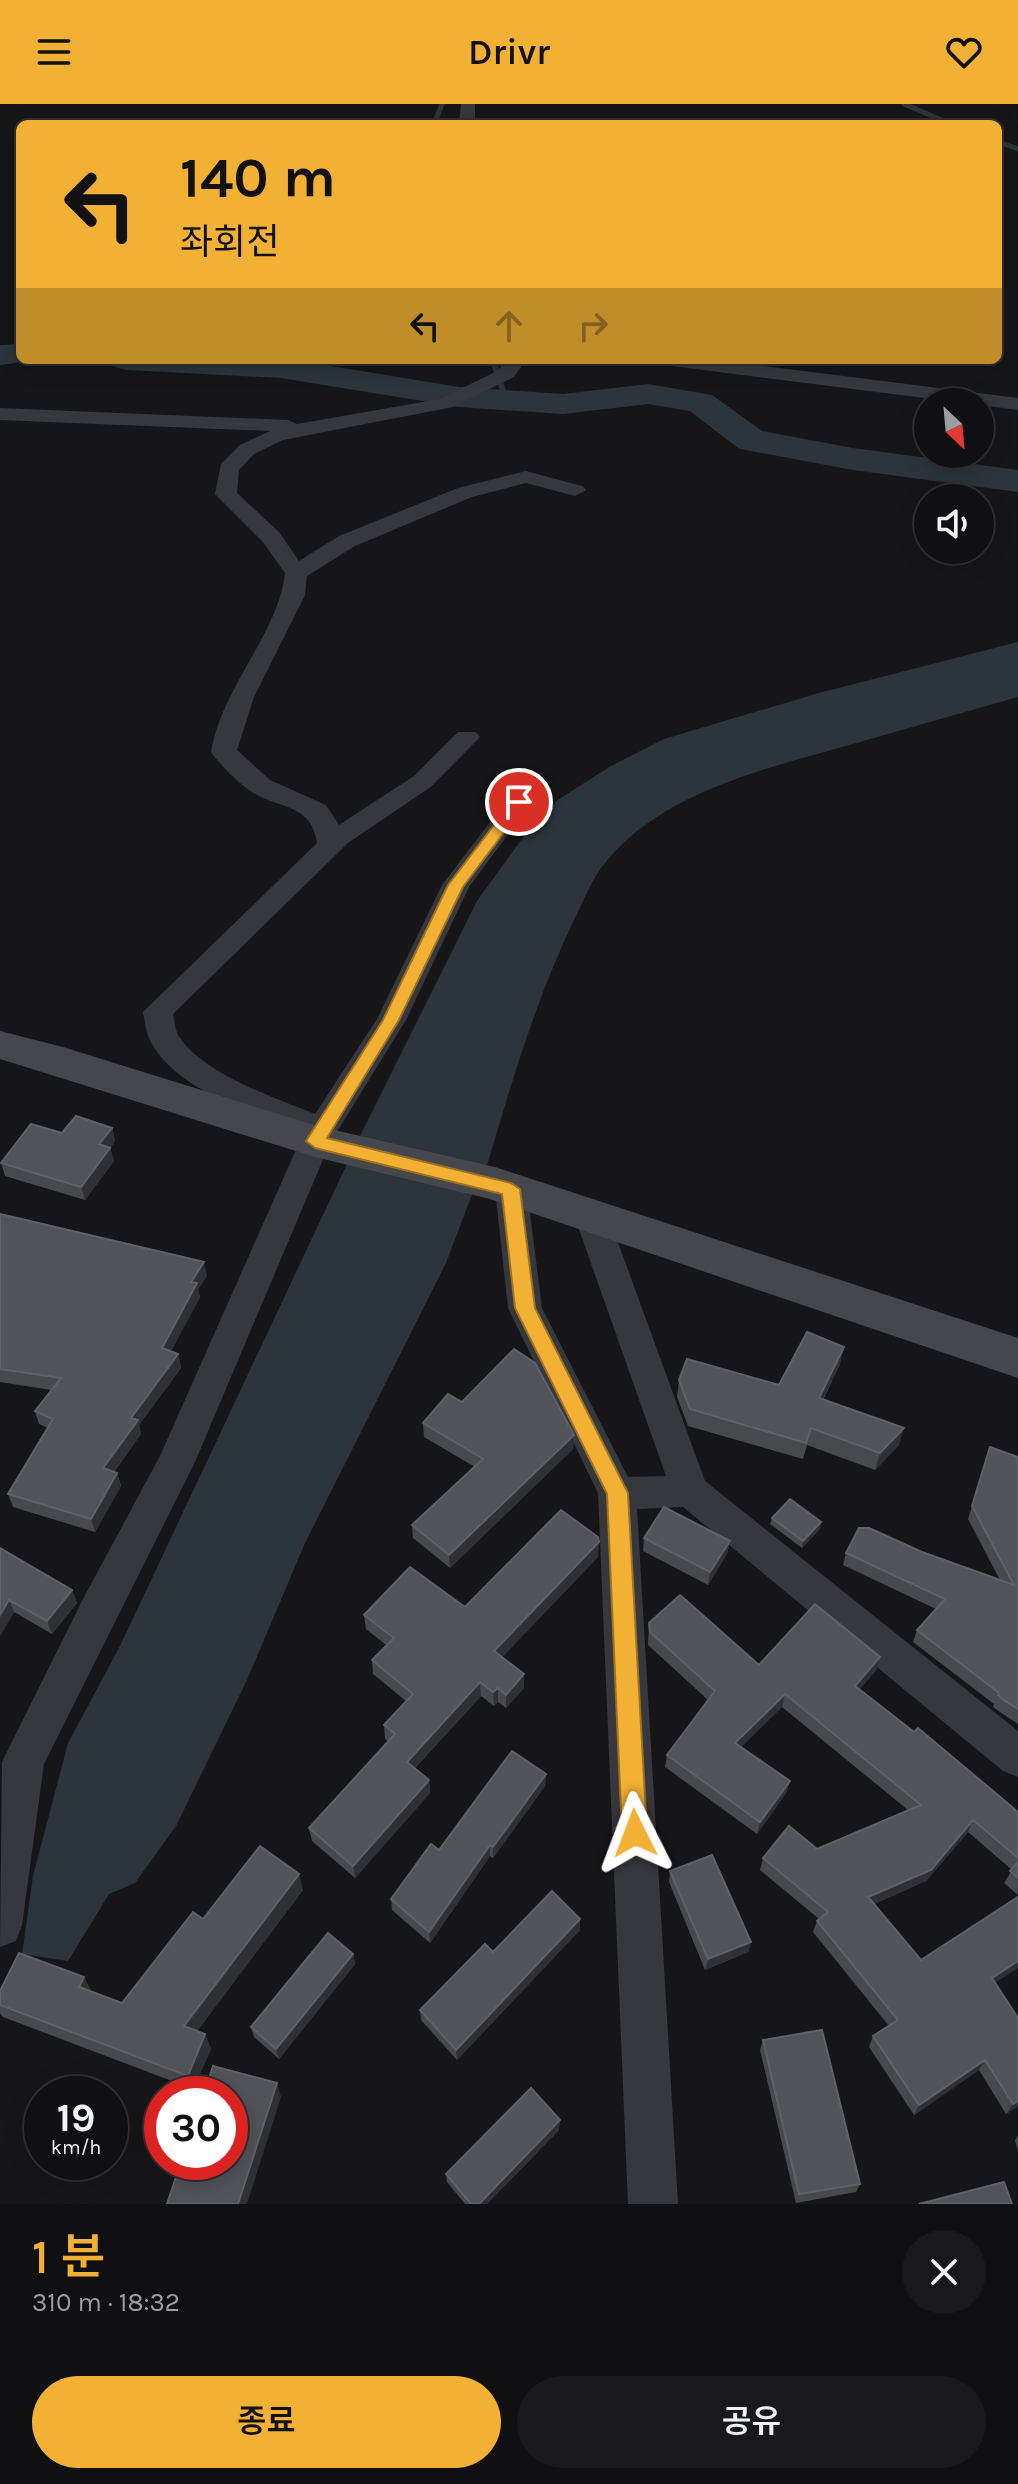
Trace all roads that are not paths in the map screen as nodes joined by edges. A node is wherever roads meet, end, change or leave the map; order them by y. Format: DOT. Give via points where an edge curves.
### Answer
graph roads {
  1 [pos="515,364"];
  2 [pos="703,364"];
  3 [pos="1018,404"];
  4 [pos="0,414"];
  5 [pos="309,428"];
  6 [pos="575,490"];
  7 [pos="296,573"];
  8 [pos="467,737"];
  9 [pos="519,802"];
  10 [pos="331,846"];
  11 [pos="0,1046"];
  12 [pos="323,1139"];
  13 [pos="503,1187"];
  14 [pos="591,1215"];
  15 [pos="1018,1358"];
  16 [pos="690,1491"];
  17 [pos="617,1493"];
  18 [pos="1018,1757"];
  19 [pos="0,1925"];
  20 [pos="653,2204"];
  1 -- 5 [label="street" via="510,373 445,404"];
  2 -- 3 [label="street"];
  4 -- 5 [label="street"];
  5 -- 7 [label="street" via="276,434 244,450 224,486"];
  6 -- 7 [label="street" via="526,477 465,492 347,541"];
  7 -- 10 [label="street" via="294,595 234,715 224,752 262,786 323,815"];
  8 -- 10 [label="street" via="423,781"];
  9 -- 12 [label="street" via="456,885 391,1020"];
  10 -- 12 [label="street" via="158,1012 164,1039 184,1062"];
  11 -- 12 [label="main road"];
  12 -- 13 [label="main road"];
  12 -- 19 [label="street" via="176,1462 23,1762"];
  13 -- 14 [label="main road"];
  13 -- 17 [label="street" via="525,1308"];
  14 -- 15 [label="main road"];
  14 -- 16 [label="street"];
  16 -- 17 [label="street"];
  16 -- 18 [label="street"];
  17 -- 20 [label="street"];
}
